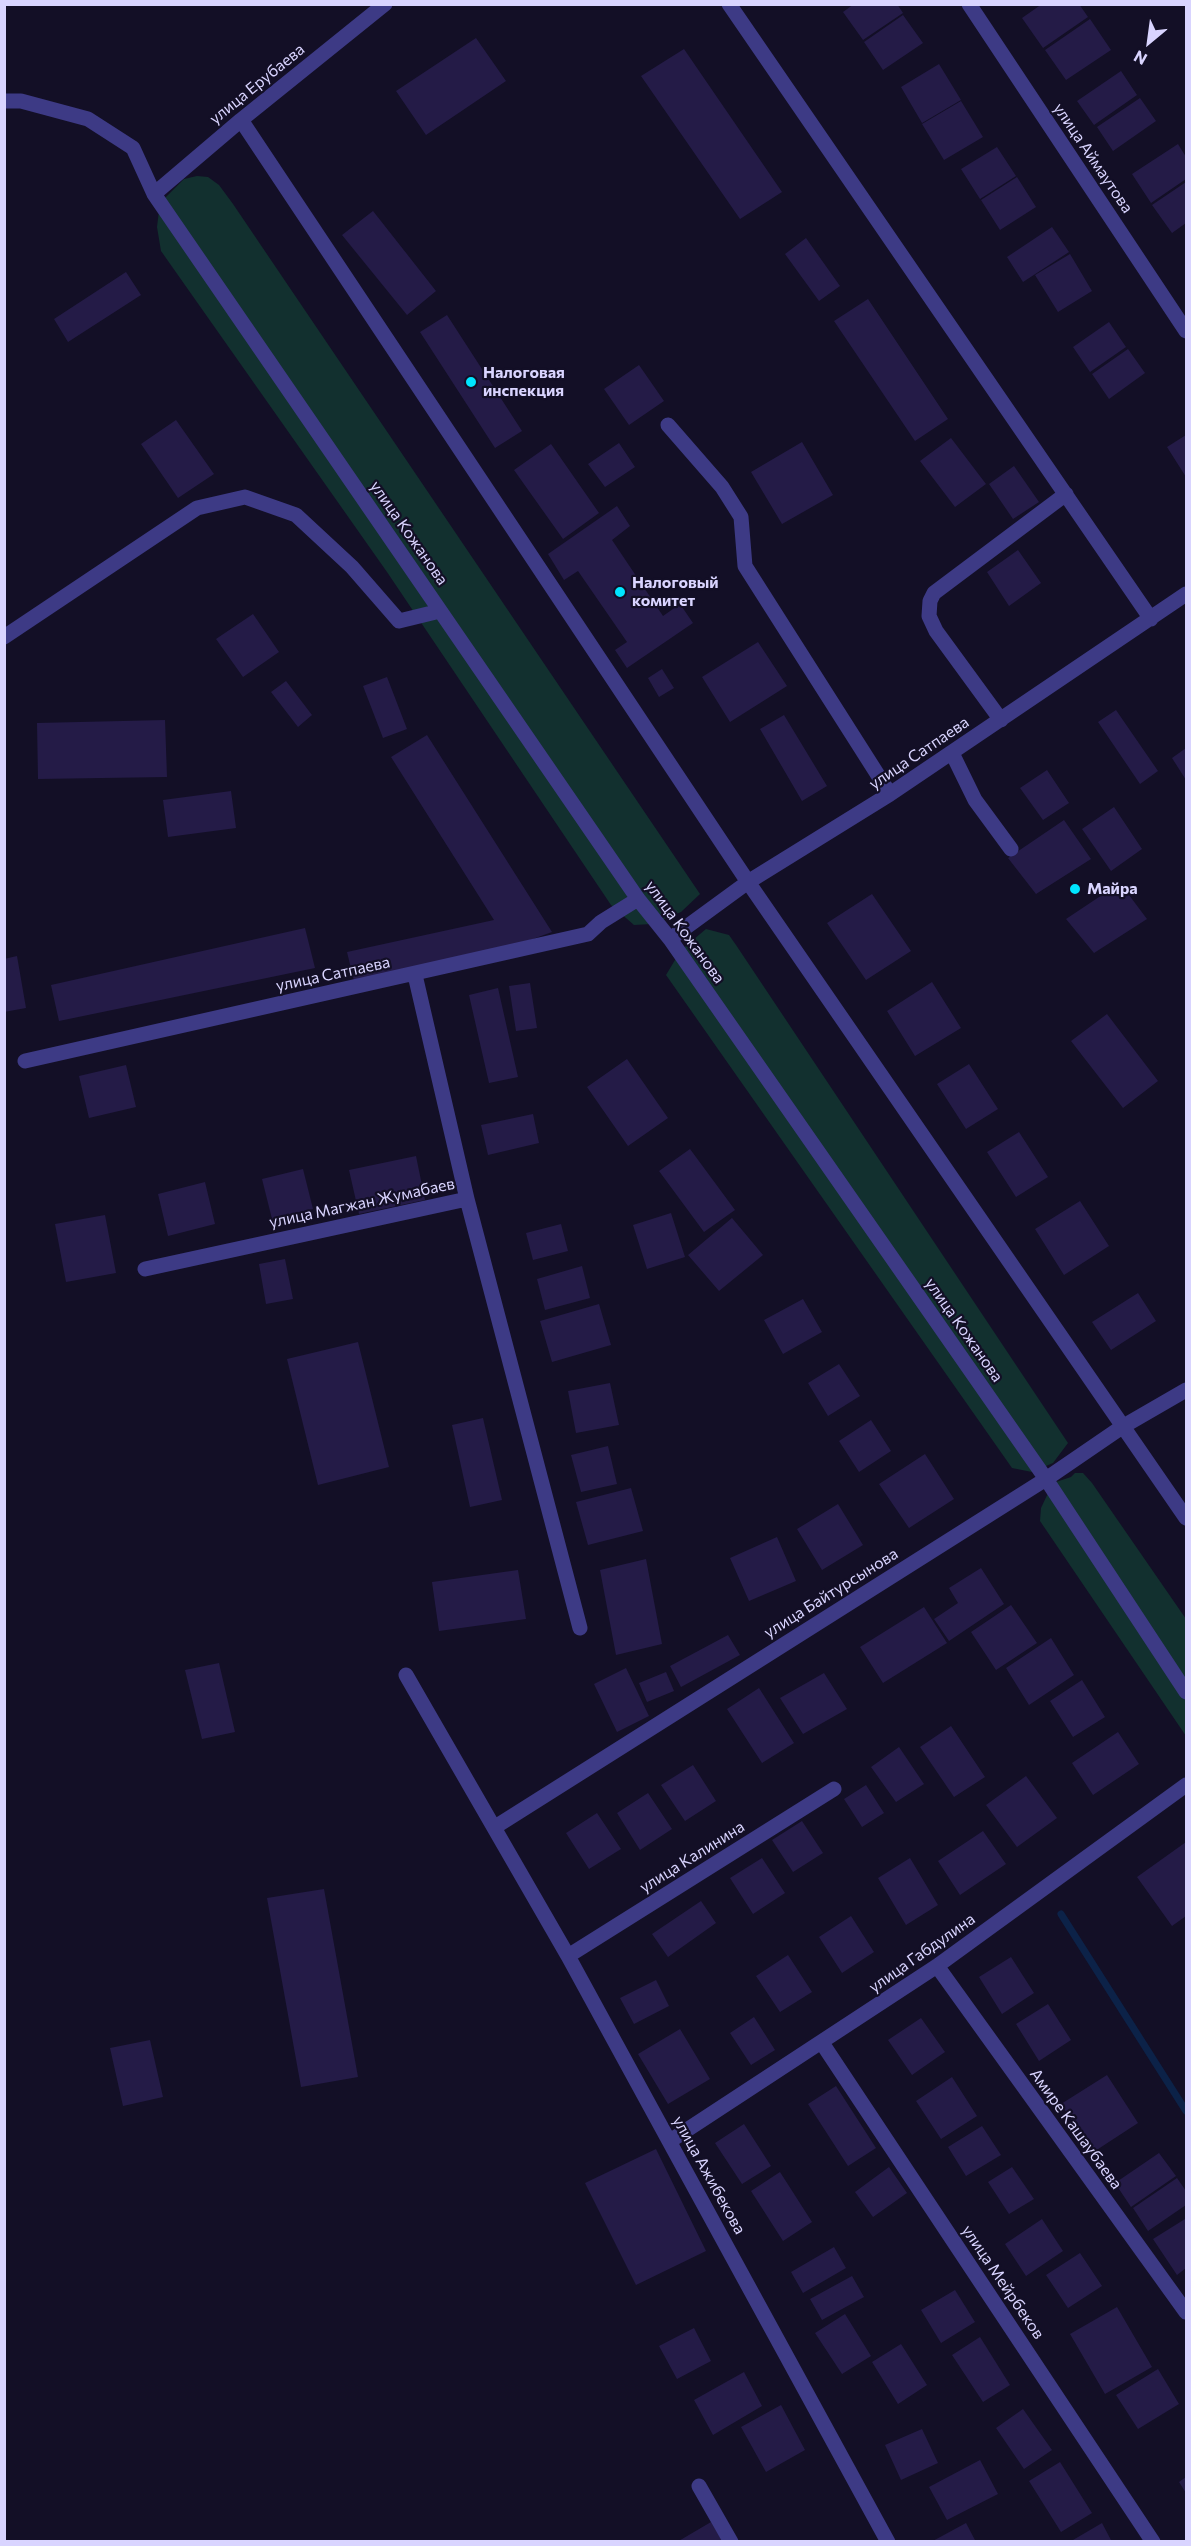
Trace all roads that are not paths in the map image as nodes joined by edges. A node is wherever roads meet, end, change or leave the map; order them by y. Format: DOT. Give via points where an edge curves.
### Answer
graph roads {
  1 [pos="385,4"];
  2 [pos="729,4"];
  3 [pos="969,4"];
  4 [pos="4,101"];
  5 [pos="241,120"];
  6 [pos="154,194"];
  7 [pos="1186,331"];
  8 [pos="668,425"];
  9 [pos="1066,494"];
  10 [pos="1186,594"];
  11 [pos="440,611"];
  12 [pos="1151,619"];
  13 [pos="4,637"];
  14 [pos="1001,720"];
  15 [pos="952,753"];
  16 [pos="890,794"];
  17 [pos="1011,849"];
  18 [pos="748,882"];
  19 [pos="638,899"];
  20 [pos="670,939"];
  21 [pos="415,975"];
  22 [pos="25,1061"];
  23 [pos="467,1199"];
  24 [pos="145,1269"];
  25 [pos="1186,1390"];
  26 [pos="1122,1427"];
  27 [pos="1046,1479"];
  28 [pos="1186,1518"];
  29 [pos="580,1628"];
  30 [pos="406,1675"];
  31 [pos="1186,1692"];
  32 [pos="1186,1785"];
  33 [pos="834,1789"];
  34 [pos="495,1827"];
  35 [pos="568,1956"];
  36 [pos="937,1966"];
  37 [pos="822,2043"];
  38 [pos="670,2141"];
  39 [pos="1186,2312"];
  40 [pos="699,2486"];
  41 [pos="731,2541"];
  42 [pos="888,2541"];
  43 [pos="1153,2541"];
  1 -- 5 [label="street, улица Ерубаева"];
  2 -- 9 [label="street"];
  3 -- 7 [label="street, улица Аймаутова"];
  4 -- 6 [label="street, улица Кожанова" via="21,101 88,119 133,148"];
  5 -- 6 [label="street, улица Ерубаева"];
  5 -- 18 [label="street"];
  6 -- 11 [label="street, улица Кожанова"];
  8 -- 16 [label="street" via="722,487 741,517 745,567"];
  9 -- 12 [label="street"];
  9 -- 14 [label="street" via="934,593 930,601 928,616 936,631"];
  10 -- 12 [label="street, улица Сатпаева"];
  11 -- 13 [label="street" via="399,621 352,567 296,514 245,497 197,508"];
  11 -- 19 [label="street, улица Кожанова"];
  12 -- 14 [label="street, улица Сатпаева"];
  14 -- 15 [label="street, улица Сатпаева"];
  15 -- 16 [label="street, улица Сатпаева"];
  15 -- 17 [label="street" via="975,800"];
  16 -- 18 [label="street, улица Сатпаева"];
  18 -- 20 [label="street, улица Сатпаева"];
  18 -- 26 [label="street"];
  19 -- 20 [label="street, улица Кожанова"];
  19 -- 21 [label="street, улица Сатпаева" via="588,934"];
  20 -- 27 [label="street, улица Кожанова"];
  21 -- 22 [label="street, улица Сатпаева"];
  21 -- 23 [label="street, улица Магжан Жумабаев"];
  23 -- 24 [label="street, улица Магжан Жумабаев"];
  23 -- 29 [label="street"];
  25 -- 26 [label="street, улица Байтурсынова"];
  26 -- 27 [label="street, улица Байтурсынова"];
  26 -- 28 [label="street"];
  27 -- 31 [label="street, улица Кожанова"];
  27 -- 34 [label="street, улица Байтурсынова"];
  30 -- 34 [label="street, улица Ажибекова"];
  32 -- 36 [label="street, улица Габдулина"];
  33 -- 35 [label="street, улица Калинина"];
  34 -- 35 [label="street, улица Ажибекова"];
  35 -- 38 [label="street, улица Ажибекова"];
  36 -- 37 [label="street, улица Габдулина"];
  36 -- 39 [label="street, Амире Кашаубаева"];
  37 -- 38 [label="street, улица Габдулина"];
  37 -- 43 [label="street, улица Мейрбеков"];
  38 -- 42 [label="street, улица Ажибекова"];
  40 -- 41 [label="street"];
}
